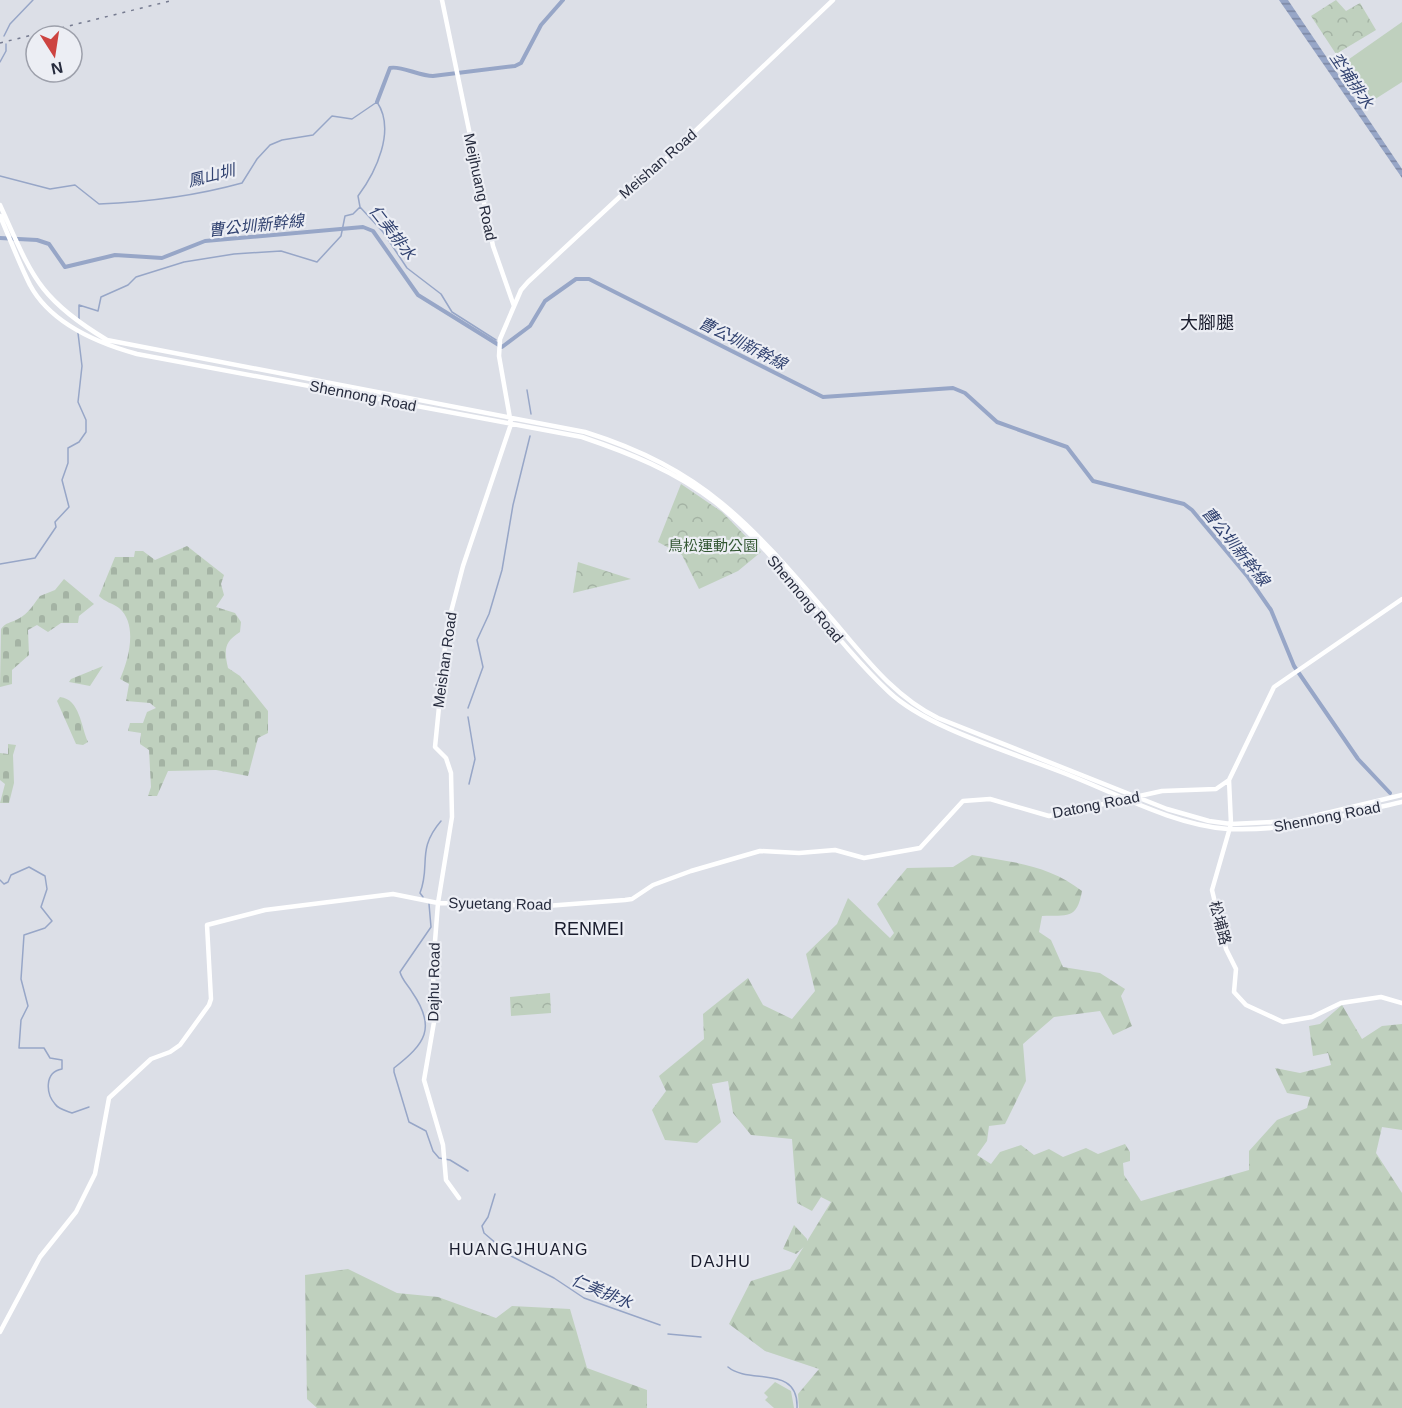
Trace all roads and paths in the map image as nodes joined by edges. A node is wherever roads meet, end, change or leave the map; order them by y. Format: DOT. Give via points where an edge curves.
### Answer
graph roads {
  1 [pos="442,0"];
  2 [pos="833,0"];
  3 [pos="0,205"];
  4 [pos="0,216"];
  5 [pos="24,264"];
  6 [pos="514,306"];
  7 [pos="510,421"];
  8 [pos="1402,599"];
  9 [pos="1229,780"];
  10 [pos="1402,795"];
  11 [pos="1138,796"];
  12 [pos="1127,797"];
  13 [pos="1402,802"];
  14 [pos="1230,826"];
  15 [pos="786,852"];
  16 [pos="438,903"];
  17 [pos="1402,1003"];
  18 [pos="459,1198"];
  19 [pos="0,1332"];
  1 -- 6 [label="street, Meijhuang Road" via="493,246"];
  2 -- 6 [label="street, Meishan Road" via="668,158 626,191 528,282"];
  3 -- 5 [label="street"];
  4 -- 5 [label="street"];
  5 -- 7 [label="street, Shennong Road" via="58,307 107,340"];
  6 -- 7 [label="street, Meishan Road" via="499,349"];
  7 -- 11 [label="street, Shennong Road" via="585,432 618,442 678,471 717,497 759,536 907,701 938,718"];
  7 -- 12 [label="street, Shennong Road" via="582,437 647,461 674,476 713,501 755,539 850,653 904,706 925,718"];
  7 -- 16 [label="street, Meishan Road" via="463,566 445,644 435,747 448,763 453,785"];
  8 -- 9 [label="street" via="1274,687"];
  9 -- 11 [label="street, Datong Road" via="1216,789"];
  9 -- 14 [label="street, 松埔路"];
  10 -- 14 [label="street, Shennong Road" via="1293,821"];
  11 -- 12 [label="street, Datong Road"];
  11 -- 14 [label="street, Shennong Road" via="1193,818"];
  12 -- 14 [label="street, Shennong Road" via="1191,823"];
  12 -- 15 [label="street, Datong Road" via="1049,816 990,799 963,801 920,848 864,858 835,850"];
  13 -- 14 [label="street, Shennong Road" via="1299,825"];
  14 -- 17 [label="street, 松埔路" via="1212,890 1226,949 1236,969 1234,992 1245,1005 1287,1022 1312,1017 1341,1003 1381,997"];
  15 -- 16 [label="street, Syuetang Road" via="760,851 726,859 653,885 625,900 552,906"];
  16 -- 18 [label="street, Dajhu Road" via="434,1022 424,1080 443,1145 446,1180"];
  16 -- 19 [label="street, Syuetang Road" via="393,894 265,910 207,925 209,1005 180,1045 151,1059 108,1098 95,1174 86,1194 40,1257"];
}
